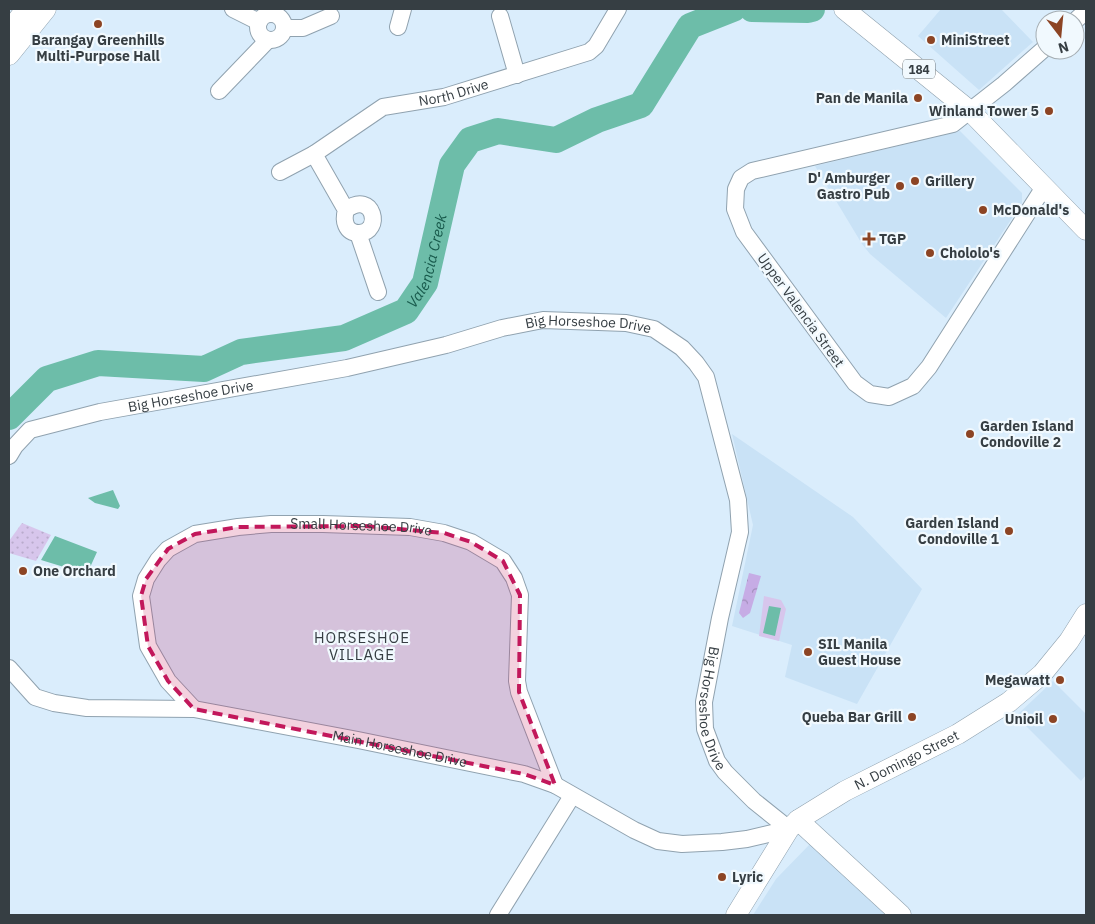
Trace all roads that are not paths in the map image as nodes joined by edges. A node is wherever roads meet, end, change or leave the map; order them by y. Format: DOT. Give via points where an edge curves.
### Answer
graph roads {
  1 [pos="26,9"];
  2 [pos="46,9"];
  3 [pos="232,9"];
  4 [pos="404,9"];
  5 [pos="618,9"];
  6 [pos="844,9"];
  7 [pos="332,16"];
  8 [pos="500,16"];
  9 [pos="259,22"];
  10 [pos="398,27"];
  11 [pos="285,28"];
  12 [pos="9,30"];
  13 [pos="268,40"];
  14 [pos="9,55"];
  15 [pos="1035,57"];
  16 [pos="517,75"];
  17 [pos="219,91"];
  18 [pos="970,111"];
  19 [pos="314,154"];
  20 [pos="280,172"];
  21 [pos="1044,187"];
  22 [pos="346,210"];
  23 [pos="1086,230"];
  24 [pos="358,233"];
  25 [pos="378,292"];
  26 [pos="9,456"];
  27 [pos="1086,614"];
  28 [pos="9,668"];
  29 [pos="194,709"];
  30 [pos="555,785"];
  31 [pos="572,796"];
  32 [pos="794,825"];
  33 [pos="498,915"];
  34 [pos="736,915"];
  35 [pos="901,915"];
  1 -- 12 [label="main road"];
  2 -- 14 [label="main road"];
  3 -- 9 [label="street"];
  4 -- 10 [label="street"];
  5 -- 16 [label="street, North Drive" via="589,52"];
  6 -- 18 [label="main road, 184"];
  7 -- 11 [label="street" via="303,28"];
  8 -- 16 [label="street"];
  9 -- 11 [label="street" via="264,16 278,15"];
  9 -- 13 [label="street" via="260,33"];
  11 -- 13 [label="street" via="276,40"];
  13 -- 17 [label="street"];
  15 -- 18 [label="street, Upper Valencia Street"];
  16 -- 19 [label="street, North Drive" via="444,97 384,108"];
  18 -- 21 [label="main road, 184"];
  18 -- 21 [label="street, Upper Valencia Street" via="953,124 752,171 741,178 736,188 735,209 744,232 855,383 870,394 889,397 917,382"];
  19 -- 20 [label="street, North Drive"];
  19 -- 22 [label="street"];
  21 -- 23 [label="main road, 184"];
  22 -- 24 [label="street" via="346,226"];
  22 -- 24 [label="street" via="360,204 370,208 372,226 366,232"];
  24 -- 25 [label="street"];
  26 -- 32 [label="street, Big Horseshoe Drive" via="30,430 100,412 347,368 544,320 626,323 654,329 682,348 706,377 738,500 740,532 704,702 705,729 717,761 725,772 754,801"];
  27 -- 32 [label="main road, N. Domingo Street" via="1042,674 1009,702 958,734 845,792"];
  28 -- 29 [label="street, Main Horseshoe Drive" via="35,697 54,704 87,708"];
  29 -- 30 [label="street, Main Horseshoe Drive" via="524,774"];
  29 -- 30 [label="street, Small Horseshoe Drive" via="168,681 148,646 141,596 146,579 168,549 195,534 271,524 410,528 444,533 471,542 503,561 514,578 520,595 520,692"];
  30 -- 31 [label="street, Main Horseshoe Drive"];
  31 -- 32 [label="street, Main Horseshoe Drive" via="658,841 682,844 722,842 747,839"];
  31 -- 33 [label="street"];
  32 -- 34 [label="main road, N. Domingo Street"];
  32 -- 35 [label="main road"];
}
